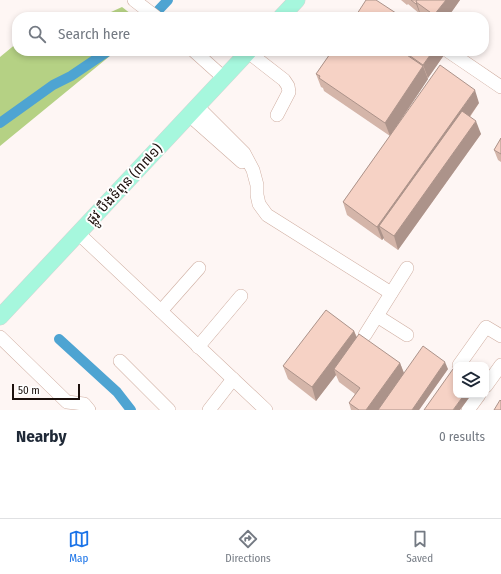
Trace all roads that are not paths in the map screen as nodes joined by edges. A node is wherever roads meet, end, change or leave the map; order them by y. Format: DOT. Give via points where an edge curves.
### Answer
graph roads {
  1 [pos="134,0"];
  2 [pos="297,0"];
  3 [pos="150,12"];
  4 [pos="286,12"];
  5 [pos="200,56"];
  6 [pos="244,56"];
  7 [pos="255,56"];
  8 [pos="456,56"];
  9 [pos="224,78"];
  10 [pos="500,84"];
  11 [pos="193,111"];
  12 [pos="277,115"];
  13 [pos="78,233"];
  14 [pos="199,268"];
  15 [pos="407,268"];
  16 [pos="391,293"];
  17 [pos="241,296"];
  18 [pos="161,311"];
  19 [pos="377,316"];
  20 [pos="0,317"];
  21 [pos="365,335"];
  22 [pos="407,335"];
  23 [pos="501,336"];
  24 [pos="0,337"];
  25 [pos="198,347"];
  26 [pos="120,361"];
  27 [pos="460,362"];
  28 [pos="501,365"];
  29 [pos="233,379"];
  30 [pos="489,382"];
  31 [pos="477,398"];
  32 [pos="63,406"];
  33 [pos="89,410"];
  34 [pos="169,410"];
  35 [pos="209,410"];
  36 [pos="266,410"];
  37 [pos="468,410"];
  1 -- 3 [label="street"];
  2 -- 4 [label="main road"];
  5 -- 9 [label="street"];
  6 -- 9 [label="main road, ផ្លូវ បឹងទំពុន (៣៧១)"];
  7 -- 12 [label="street" via="288,86 289,92"];
  8 -- 10 [label="street"];
  9 -- 11 [label="main road, ផ្លូវ បឹងទំពុន (៣៧១)"];
  11 -- 13 [label="main road, ផ្លូវ បឹងទំពុន (៣៧១)"];
  11 -- 16 [label="street" via="244,153 253,170 259,204 267,215"];
  13 -- 18 [label="street"];
  13 -- 20 [label="main road, ផ្លូវ បឹងទំពុន (៣៧១)"];
  14 -- 18 [label="street"];
  15 -- 16 [label="street"];
  16 -- 19 [label="street"];
  17 -- 25 [label="street"];
  18 -- 25 [label="street"];
  19 -- 21 [label="street"];
  19 -- 22 [label="street"];
  23 -- 27 [label="street" via="486,327"];
  24 -- 32 [label="street"];
  25 -- 29 [label="street"];
  26 -- 34 [label="street"];
  28 -- 30 [label="street"];
  29 -- 35 [label="street"];
  29 -- 36 [label="street"];
  31 -- 37 [label="street"];
  32 -- 33 [label="street" via="84,404"];
}
